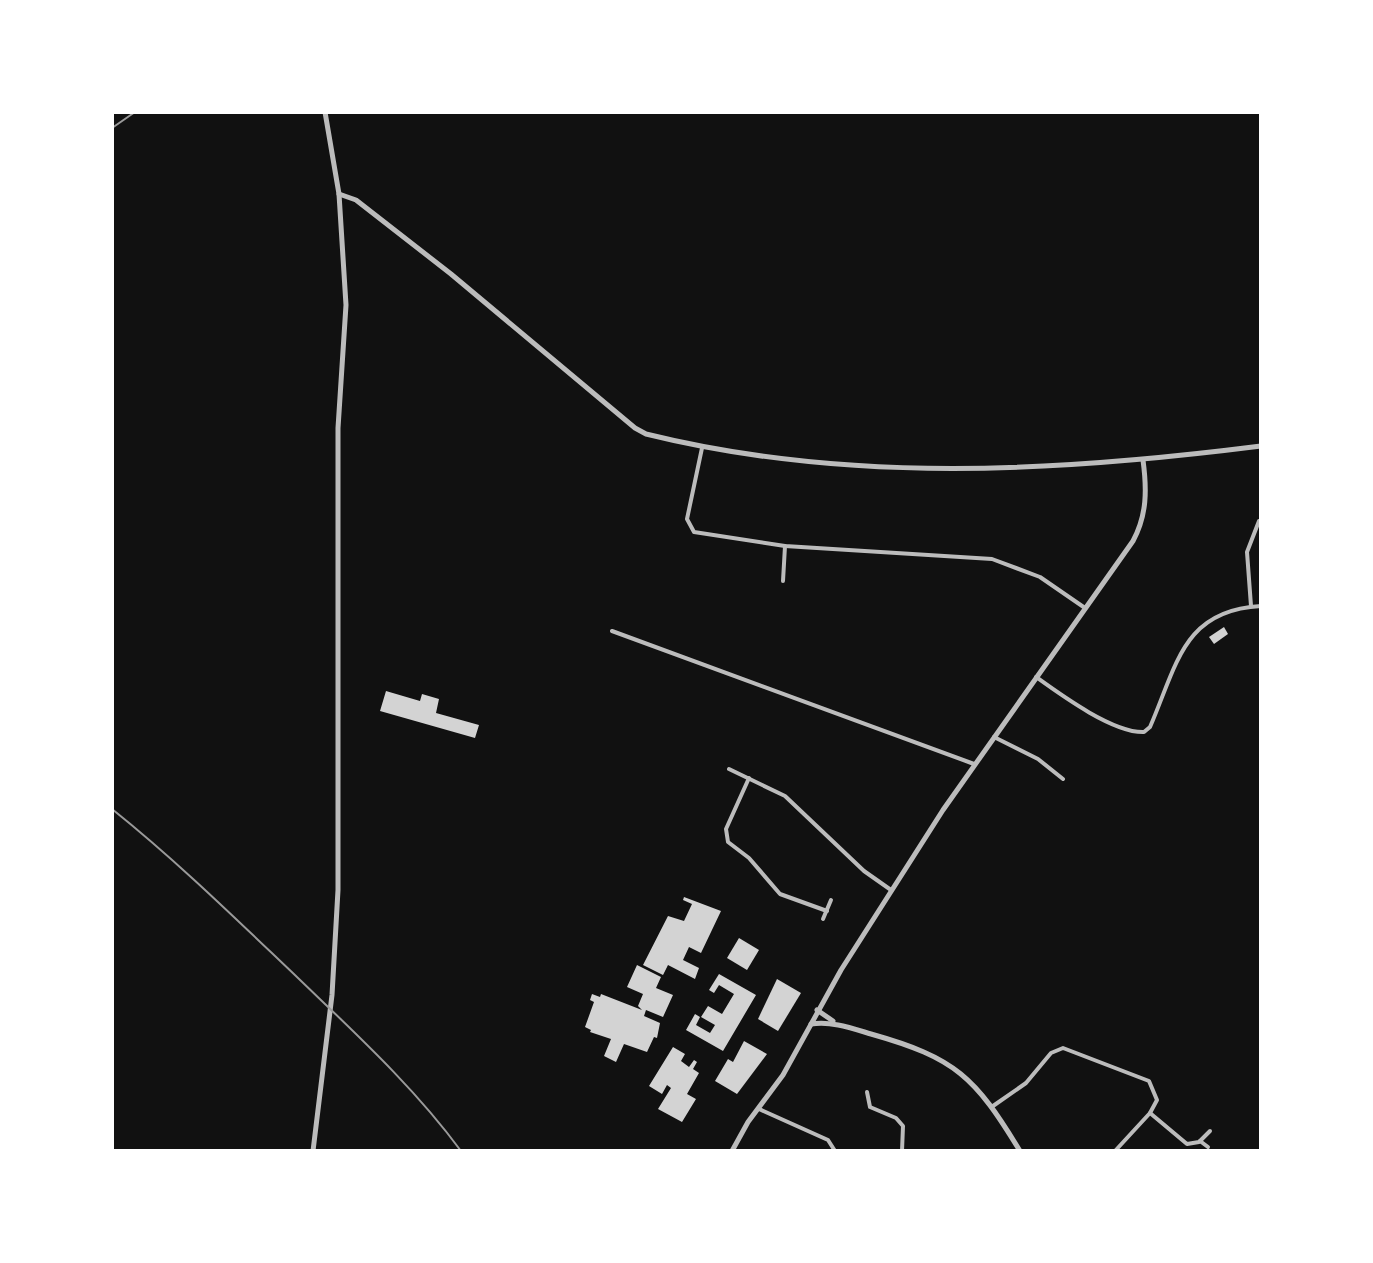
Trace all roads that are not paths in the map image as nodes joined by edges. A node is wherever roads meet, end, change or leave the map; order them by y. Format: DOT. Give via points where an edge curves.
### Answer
graph roads {
  1 [pos="325,112"];
  2 [pos="339,194"];
  3 [pos="1261,446"];
  4 [pos="702,448"];
  5 [pos="1143,460"];
  6 [pos="1259,521"];
  7 [pos="785,546"];
  8 [pos="783,581"];
  9 [pos="1251,606"];
  10 [pos="1261,606"];
  11 [pos="1085,608"];
  12 [pos="612,631"];
  13 [pos="1036,677"];
  14 [pos="994,737"];
  15 [pos="974,764"];
  16 [pos="729,769"];
  17 [pos="749,778"];
  18 [pos="1063,779"];
  19 [pos="891,890"];
  20 [pos="831,900"];
  21 [pos="827,911"];
  22 [pos="823,919"];
  23 [pos="817,1010"];
  24 [pos="810,1024"];
  25 [pos="838,1024"];
  26 [pos="867,1092"];
  27 [pos="993,1106"];
  28 [pos="870,1107"];
  29 [pos="759,1109"];
  30 [pos="864,1110"];
  31 [pos="1150,1113"];
  32 [pos="1210,1131"];
  33 [pos="1200,1141"];
  34 [pos="1208,1147"];
  35 [pos="313,1151"];
  36 [pos="732,1151"];
  37 [pos="835,1151"];
  38 [pos="902,1151"];
  39 [pos="1020,1151"];
  40 [pos="1115,1151"];
  1 -- 2 [label="street"];
  2 -- 4 [label="street" via="356,200 451,274 635,428"];
  2 -- 35 [label="street" via="346,305 338,428 335,956"];
  3 -- 5 [label="street"];
  4 -- 5 [label="street" via="795,462 934,469"];
  4 -- 7 [label="street" via="689,527"];
  5 -- 11 [label="street" via="1147,497 1140,527"];
  6 -- 9 [label="street" via="1247,552"];
  7 -- 8 [label="street"];
  7 -- 11 [label="street" via="992,559 1040,577"];
  9 -- 10 [label="street"];
  9 -- 13 [label="street" via="1225,610 1201,624 1144,732 1076,704"];
  11 -- 13 [label="street"];
  12 -- 15 [label="street"];
  13 -- 14 [label="street"];
  14 -- 15 [label="street"];
  14 -- 18 [label="street" via="1038,759"];
  15 -- 19 [label="street"];
  16 -- 17 [label="street"];
  17 -- 19 [label="street" via="792,801"];
  17 -- 21 [label="street" via="726,829 728,842 780,894"];
  19 -- 23 [label="street"];
  20 -- 21 [label="street"];
  21 -- 22 [label="street"];
  23 -- 24 [label="street"];
  23 -- 25 [label="street"];
  24 -- 25 [label="street"];
  24 -- 29 [label="street"];
  25 -- 27 [label="street" via="934,1054 969,1079"];
  26 -- 28 [label="street"];
  27 -- 31 [label="street" via="1026,1083 1059,1049 1068,1049 1149,1081 1157,1095"];
  27 -- 39 [label="street"];
  28 -- 30 [label="street"];
  28 -- 38 [label="street" via="902,1124"];
  29 -- 36 [label="street"];
  29 -- 37 [label="street" via="828,1140"];
  31 -- 33 [label="street" via="1183,1143"];
  31 -- 40 [label="street"];
  32 -- 33 [label="street"];
  33 -- 34 [label="street"];
}
